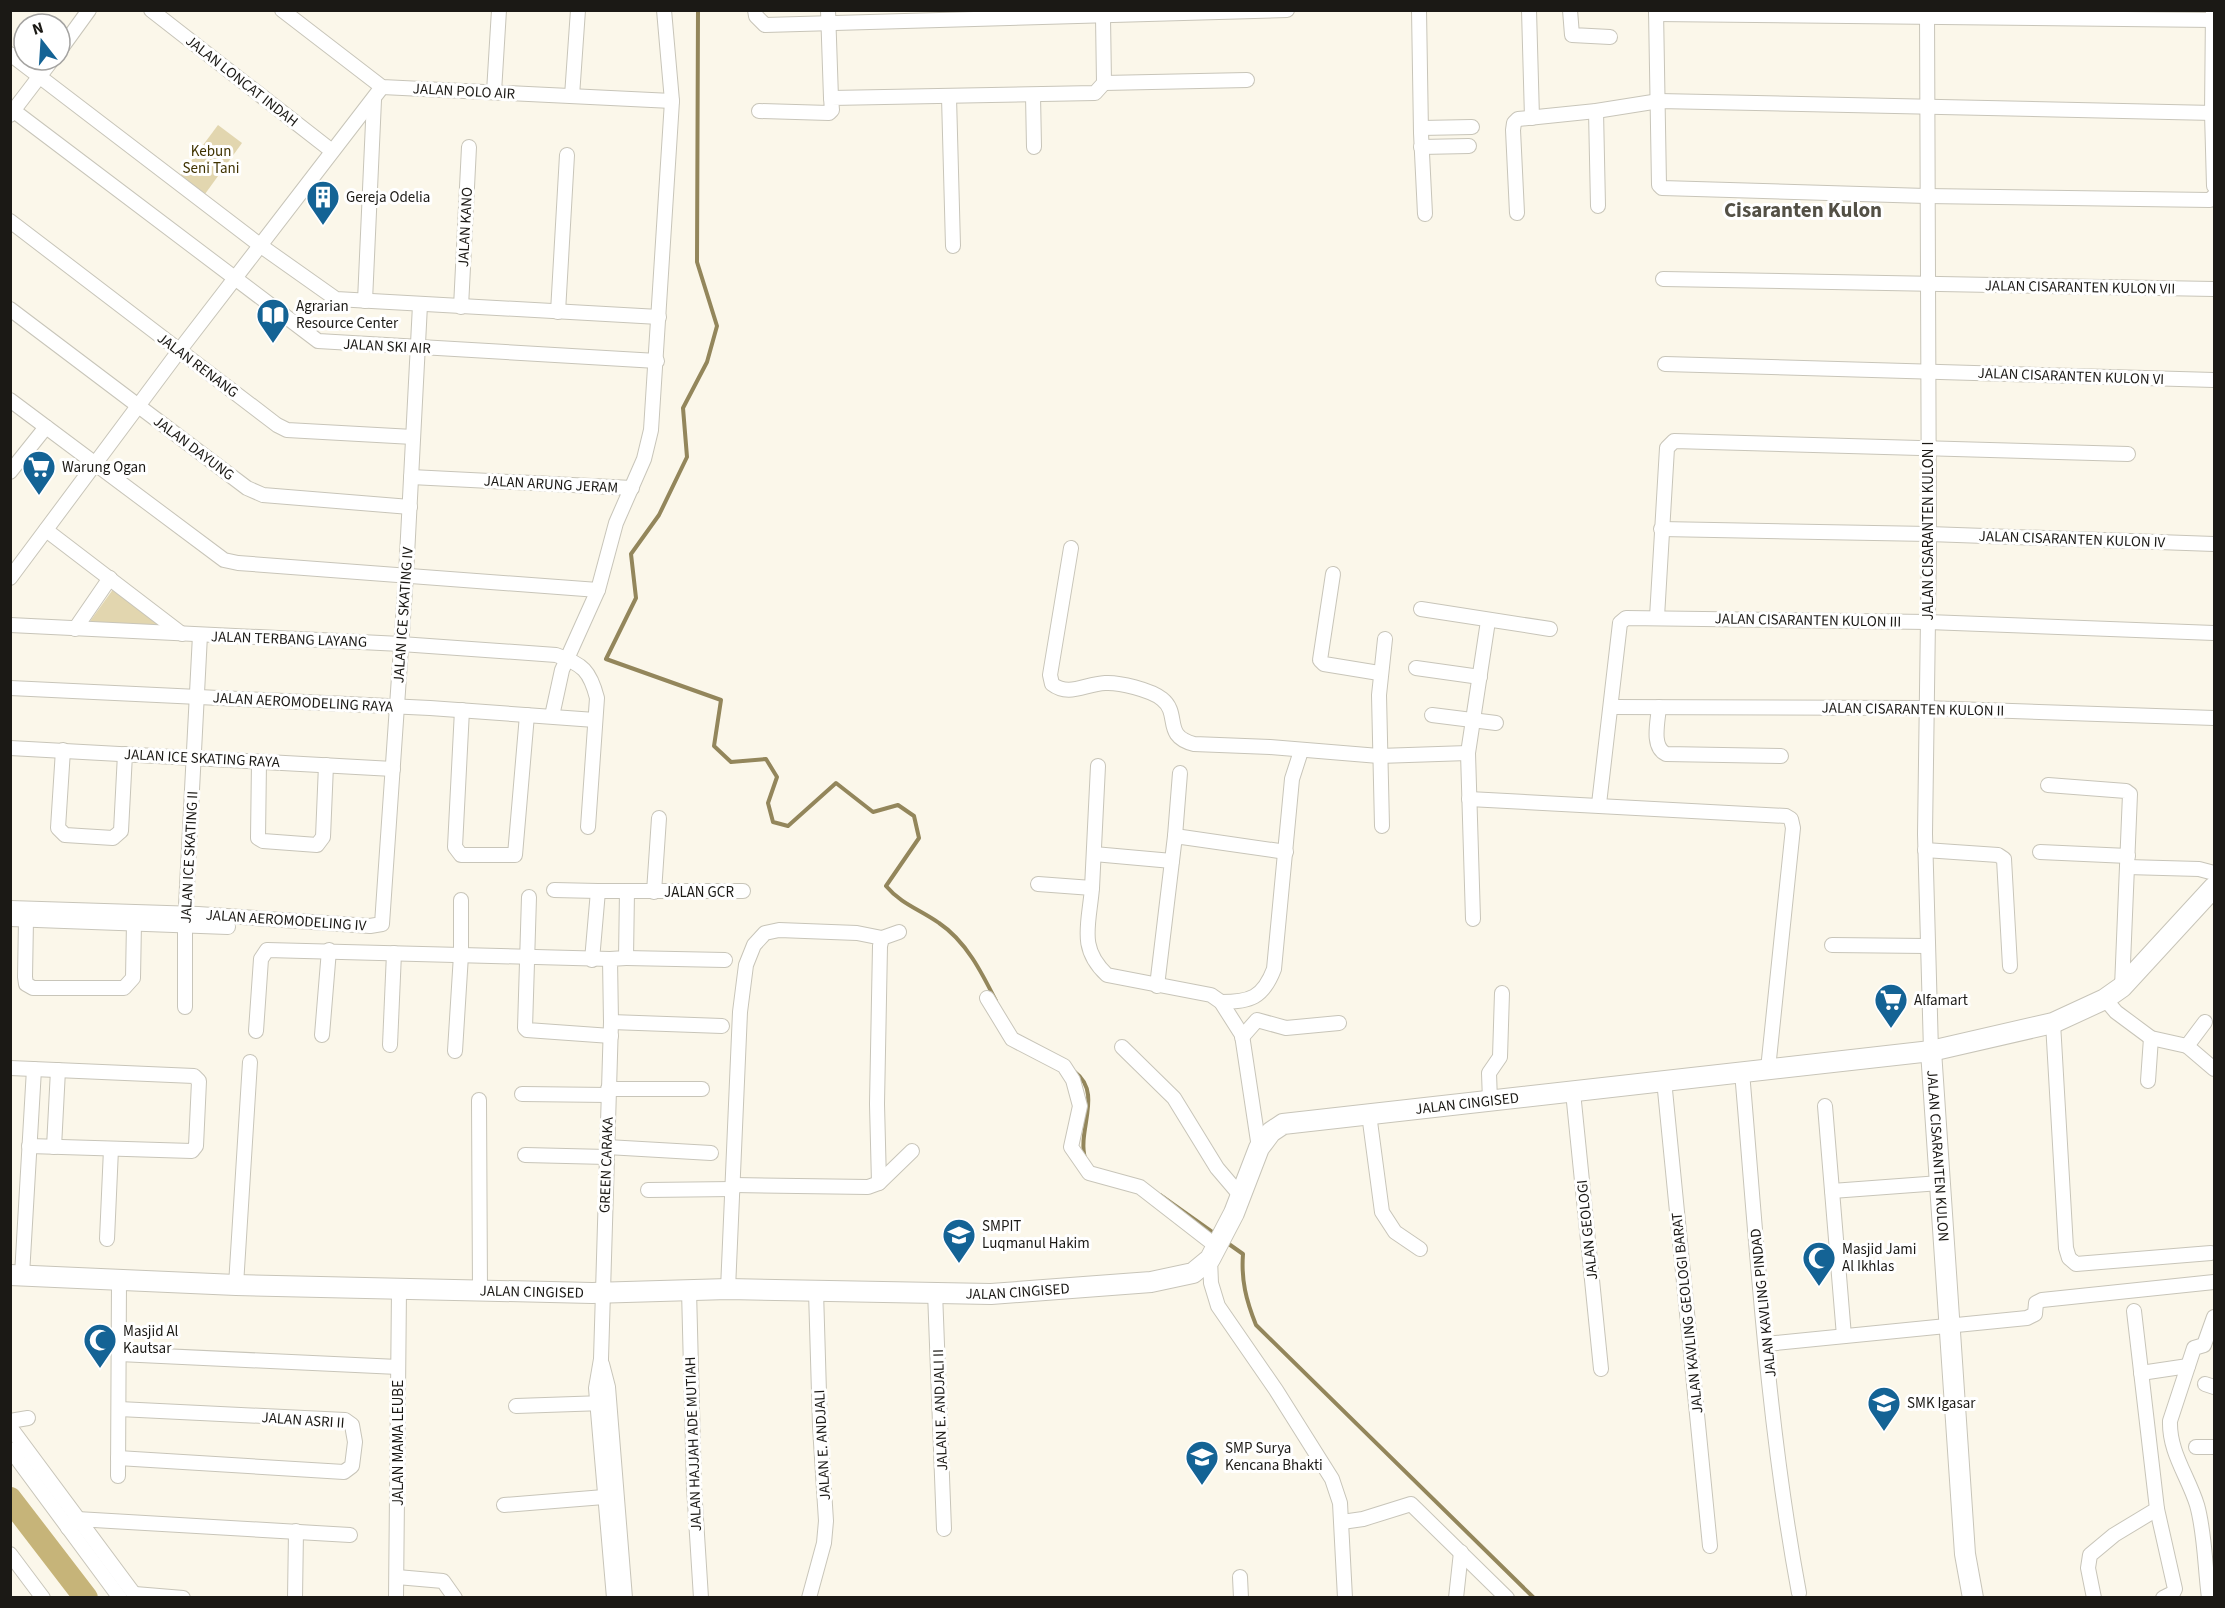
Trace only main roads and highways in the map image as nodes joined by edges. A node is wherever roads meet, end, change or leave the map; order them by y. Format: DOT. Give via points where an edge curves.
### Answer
graph roads {
  1 [pos="2214,887"];
  2 [pos="1931,1051"];
  3 [pos="16,1275"];
  4 [pos="1973,1598"];
  1 -- 2 [label="main road, JALAN CISARANTEN KULON" via="2122,987 2105,999 2053,1023"];
  2 -- 3 [label="main road, JALAN CINGISED" via="1283,1124 1259,1148 1216,1246 1193,1273 1151,1282 991,1294 728,1289 602,1293 119,1286"];
  2 -- 4 [label="main road, JALAN CISARANTEN KULON" via="1965,1554"];
}
